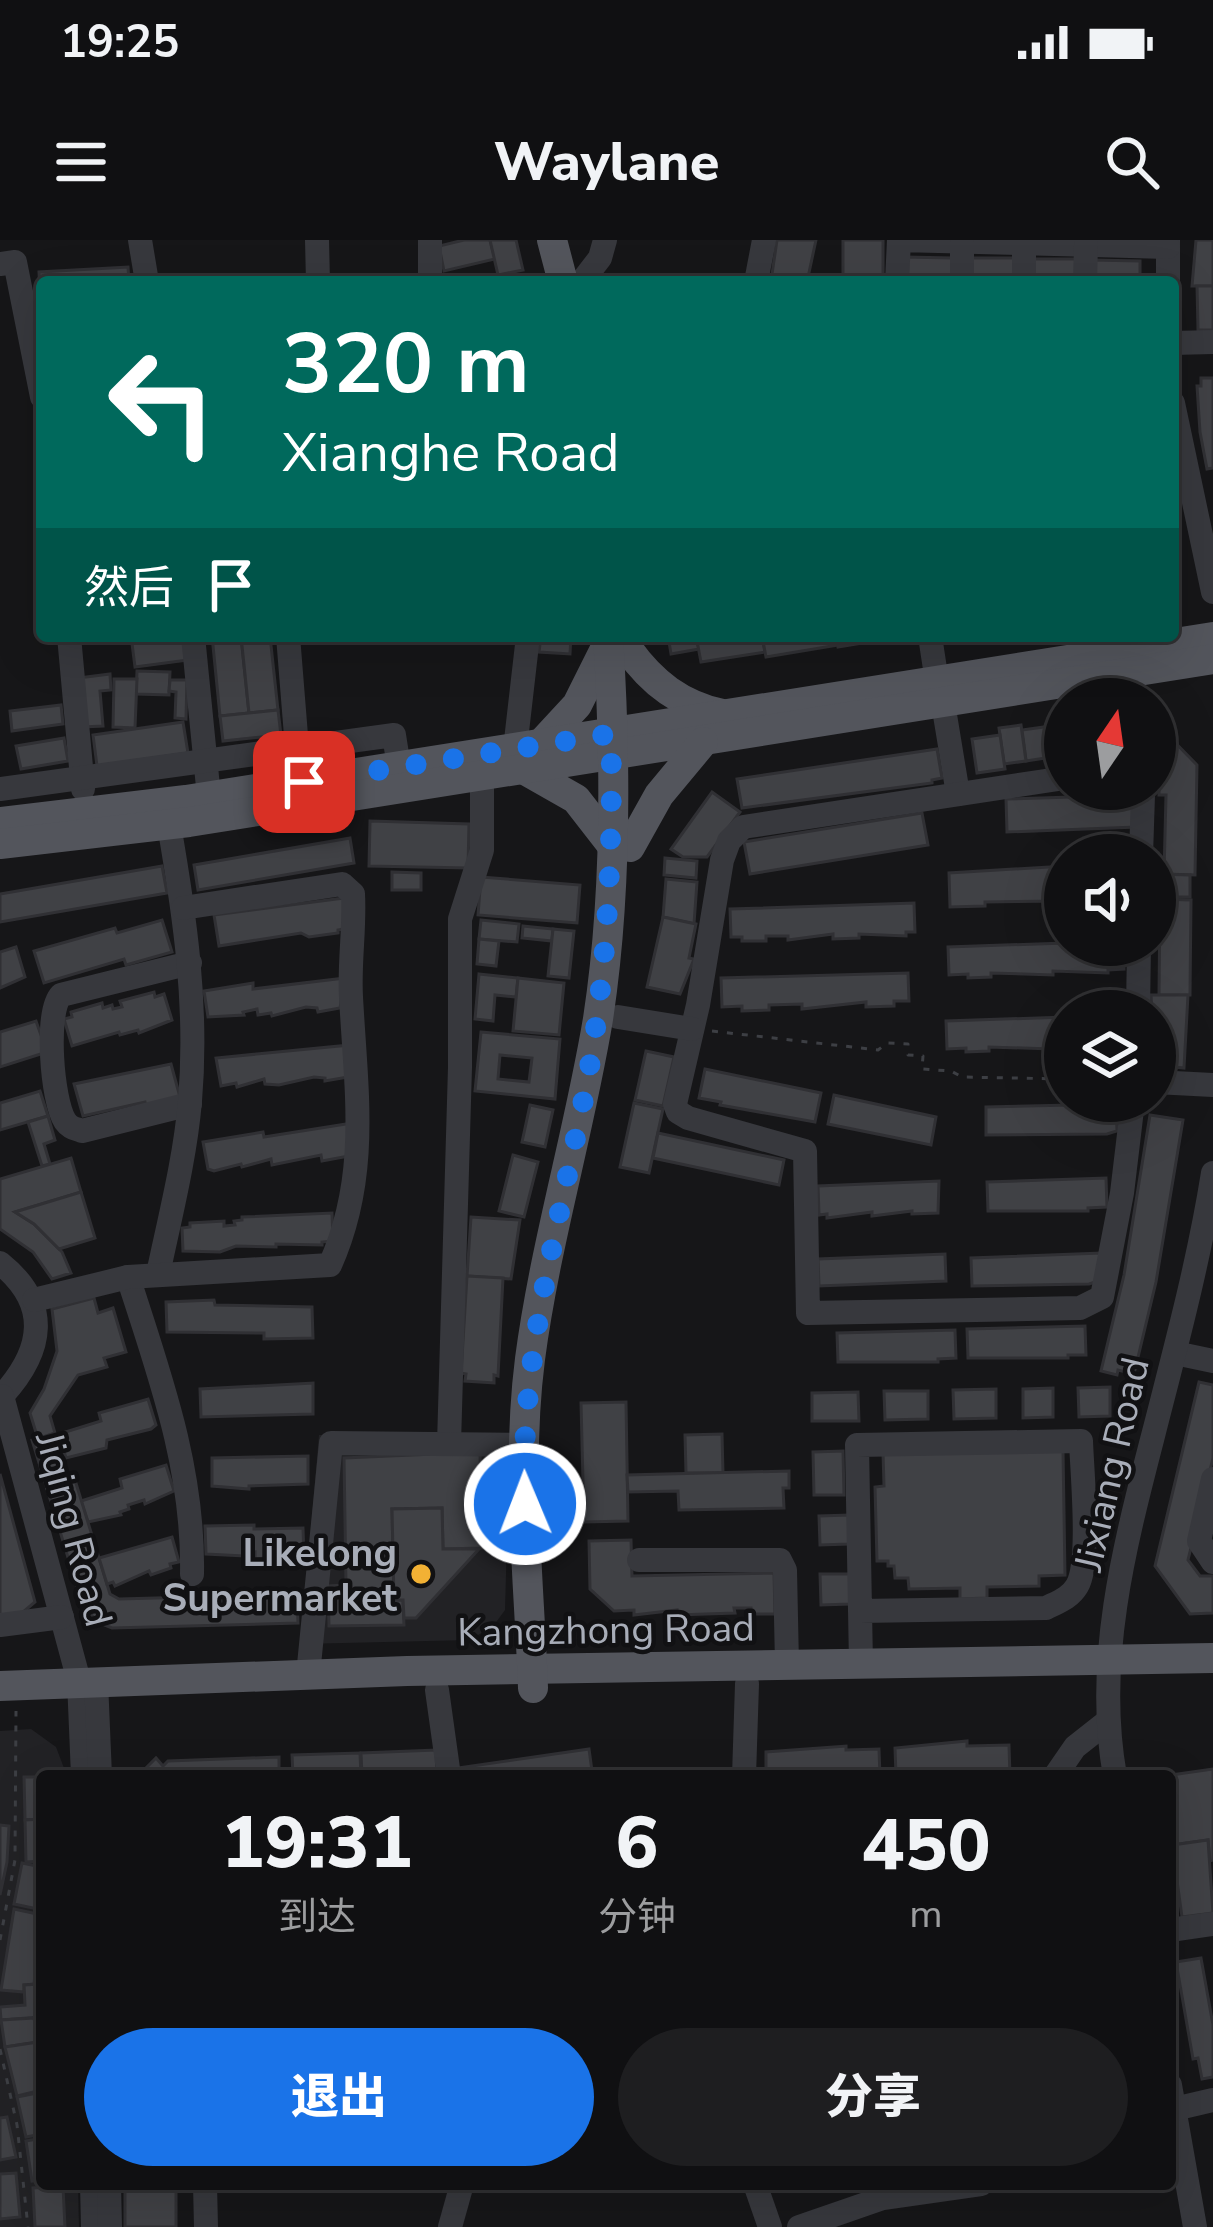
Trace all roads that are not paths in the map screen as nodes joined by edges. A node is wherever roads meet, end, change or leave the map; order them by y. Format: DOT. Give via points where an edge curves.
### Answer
graph roads {
  1 [pos="140,240"];
  2 [pos="317,240"];
  3 [pos="430,240"];
  4 [pos="552,240"];
  5 [pos="573,240"];
  6 [pos="604,240"];
  7 [pos="764,240"];
  8 [pos="962,242"];
  9 [pos="1024,242"];
  10 [pos="1168,243"];
  11 [pos="1086,245"];
  12 [pos="0,264"];
  13 [pos="146,276"];
  14 [pos="318,276"];
  15 [pos="429,276"];
  16 [pos="573,276"];
  17 [pos="576,276"];
  18 [pos="581,276"];
  19 [pos="757,276"];
  20 [pos="897,276"];
  21 [pos="962,276"];
  22 [pos="1024,276"];
  23 [pos="1085,276"];
  24 [pos="1168,276"];
  25 [pos="1213,342"];
  26 [pos="1179,343"];
  27 [pos="36,358"];
  28 [pos="1179,431"];
  29 [pos="1213,592"];
  30 [pos="1213,637"];
  31 [pos="70,642"];
  32 [pos="195,642"];
  33 [pos="288,642"];
  34 [pos="528,642"];
  35 [pos="617,642"];
  36 [pos="618,642"];
  37 [pos="620,642"];
  38 [pos="931,642"];
  39 [pos="1213,659"];
  40 [pos="940,693"];
  41 [pos="728,716"];
  42 [pos="704,742"];
  43 [pos="621,743"];
  44 [pos="296,748"];
  45 [pos="527,754"];
  46 [pos="205,761"];
  47 [pos="399,767"];
  48 [pos="482,776"];
  49 [pos="82,778"];
  50 [pos="1044,781"];
  51 [pos="0,789"];
  52 [pos="958,794"];
  53 [pos="209,797"];
  54 [pos="85,812"];
  55 [pos="0,822"];
  56 [pos="169,825"];
  57 [pos="0,844"];
  58 [pos="620,846"];
  59 [pos="183,908"];
  60 [pos="190,963"];
  61 [pos="618,1016"];
  62 [pos="692,1029"];
  63 [pos="1176,1083"];
  64 [pos="1213,1085"];
  65 [pos="190,1104"];
  66 [pos="1130,1122"];
  67 [pos="1213,1173"];
  68 [pos="0,1263"];
  69 [pos="158,1274"];
  70 [pos="128,1277"];
  71 [pos="34,1300"];
  72 [pos="1174,1353"];
  73 [pos="1213,1361"];
  74 [pos="1,1395"];
  75 [pos="449,1444"];
  76 [pos="524,1445"];
  77 [pos="1212,1486"];
  78 [pos="639,1560"];
  79 [pos="1213,1562"];
  80 [pos="192,1574"];
  81 [pos="860,1611"];
  82 [pos="62,1617"];
  83 [pos="0,1625"];
  84 [pos="1213,1658"];
  85 [pos="861,1664"];
  86 [pos="787,1665"];
  87 [pos="1109,1669"];
  88 [pos="308,1675"];
  89 [pos="1213,1676"];
  90 [pos="543,1678"];
  91 [pos="747,1684"];
  92 [pos="88,1690"];
  93 [pos="437,1690"];
  94 [pos="5,1698"];
  95 [pos="1108,1721"];
  96 [pos="83,1770"];
  97 [pos="99,1770"];
  98 [pos="447,1770"];
  99 [pos="744,1770"];
  100 [pos="1058,1770"];
  101 [pos="1113,1770"];
  102 [pos="1213,1924"];
  103 [pos="1176,1929"];
  104 [pos="1213,2100"];
  105 [pos="1176,2101"];
  106 [pos="1176,2126"];
  107 [pos="92,2190"];
  108 [pos="109,2190"];
  109 [pos="206,2190"];
  110 [pos="460,2190"];
  111 [pos="757,2190"];
  112 [pos="938,2190"];
  113 [pos="93,2227"];
  114 [pos="110,2227"];
  115 [pos="206,2227"];
  116 [pos="450,2227"];
  117 [pos="770,2227"];
  118 [pos="800,2227"];
  119 [pos="1196,2227"];
  1 -- 13 [label="street"];
  2 -- 14 [label="street"];
  3 -- 15 [label="street"];
  4 -- 16 [label="main road"];
  5 -- 17 [label="main road"];
  6 -- 18 [label="street" via="600,258"];
  7 -- 19 [label="street"];
  8 -- 9 [label="street"];
  8 -- 20 [label="street" via="899,240"];
  8 -- 21 [label="street"];
  9 -- 11 [label="street"];
  9 -- 22 [label="street"];
  10 -- 11 [label="street"];
  10 -- 24 [label="street"];
  11 -- 23 [label="street"];
  12 -- 27 [label="street" via="15,262"];
  25 -- 26 [label="street"];
  28 -- 29 [label="street"];
  30 -- 40 [label="main road"];
  31 -- 49 [label="street"];
  32 -- 46 [label="street"];
  33 -- 44 [label="street"];
  34 -- 45 [label="street"];
  35 -- 45 [label="main road" via="566,720"];
  36 -- 43 [label="main road"];
  37 -- 41 [label="main road" via="678,698"];
  38 -- 40 [label="street"];
  39 -- 40 [label="main road"];
  40 -- 41 [label="main road"];
  40 -- 42 [label="main road"];
  40 -- 52 [label="street"];
  41 -- 43 [label="main road"];
  42 -- 43 [label="main road"];
  42 -- 58 [label="main road"];
  43 -- 45 [label="main road"];
  43 -- 58 [label="main road"];
  44 -- 46 [label="street"];
  44 -- 47 [label="street" via="394,734"];
  45 -- 47 [label="main road"];
  45 -- 48 [label="main road"];
  45 -- 58 [label="main road"];
  46 -- 49 [label="street"];
  46 -- 53 [label="street"];
  47 -- 53 [label="main road"];
  48 -- 56 [label="main road"];
  48 -- 75 [label="street" via="482,850 460,919"];
  49 -- 51 [label="street"];
  49 -- 54 [label="street"];
  50 -- 52 [label="street"];
  52 -- 62 [label="street" via="735,833 722,860"];
  53 -- 54 [label="main road"];
  54 -- 55 [label="main road"];
  56 -- 57 [label="main road"];
  56 -- 59 [label="street"];
  58 -- 61 [label="main road"];
  58 -- 76 [label="main road" via="583,1106 542,1282"];
  59 -- 60 [label="street"];
  59 -- 69 [label="street" via="349,887 359,1155 330,1265"];
  60 -- 65 [label="street"];
  60 -- 65 [label="street" via="61,995 51,1010 54,1078 73,1128"];
  61 -- 62 [label="street"];
  61 -- 90 [label="main road" via="545,1406"];
  62 -- 66 [label="street" via="679,1112 805,1151 808,1313 1094,1303 1113,1245"];
  63 -- 64 [label="street"];
  65 -- 69 [label="street"];
  67 -- 72 [label="street, Jixiang Road"];
  68 -- 71 [label="street"];
  69 -- 70 [label="street"];
  70 -- 71 [label="street"];
  70 -- 80 [label="street" via="184,1457"];
  71 -- 74 [label="street, Jiqing Road" via="33,1346"];
  72 -- 73 [label="street"];
  72 -- 87 [label="street, Jixiang Road" via="1126,1539"];
  74 -- 82 [label="street, Jiqing Road"];
  75 -- 76 [label="street"];
  75 -- 88 [label="street" via="331,1443"];
  76 -- 90 [label="main road"];
  77 -- 79 [label="street" via="1199,1541"];
  78 -- 86 [label="street" via="780,1560"];
  81 -- 81 [label="street" via="857,1445 1081,1441 1084,1562 1065,1598 1046,1608"];
  81 -- 85 [label="street"];
  82 -- 83 [label="street"];
  82 -- 92 [label="street, Jiqing Road"];
  84 -- 87 [label="main road, Kangzhong Road"];
  85 -- 86 [label="main road, Kangzhong Road"];
  85 -- 87 [label="main road, Kangzhong Road"];
  86 -- 90 [label="main road, Kangzhong Road"];
  87 -- 89 [label="main road, Kangzhong Road"];
  87 -- 91 [label="main road, Kangzhong Road"];
  87 -- 95 [label="street, Jixiang Road"];
  88 -- 90 [label="main road, Kangzhong Road"];
  88 -- 92 [label="main road, Kangzhong Road"];
  90 -- 91 [label="main road, Kangzhong Road"];
  90 -- 93 [label="main road, Kangzhong Road"];
  91 -- 99 [label="street"];
  92 -- 93 [label="main road, Kangzhong Road"];
  92 -- 94 [label="main road, Kangzhong Road"];
  92 -- 96 [label="street, Jiqing Road"];
  92 -- 97 [label="street, Jiqing Road"];
  93 -- 98 [label="street"];
  95 -- 100 [label="street"];
  95 -- 101 [label="street, Jixiang Road"];
  102 -- 103 [label="street"];
  104 -- 105 [label="street"];
  106 -- 119 [label="street"];
  107 -- 113 [label="street"];
  108 -- 114 [label="street"];
  109 -- 115 [label="street"];
  110 -- 116 [label="street"];
  111 -- 117 [label="street"];
  112 -- 118 [label="street" via="883,2198"];
}
